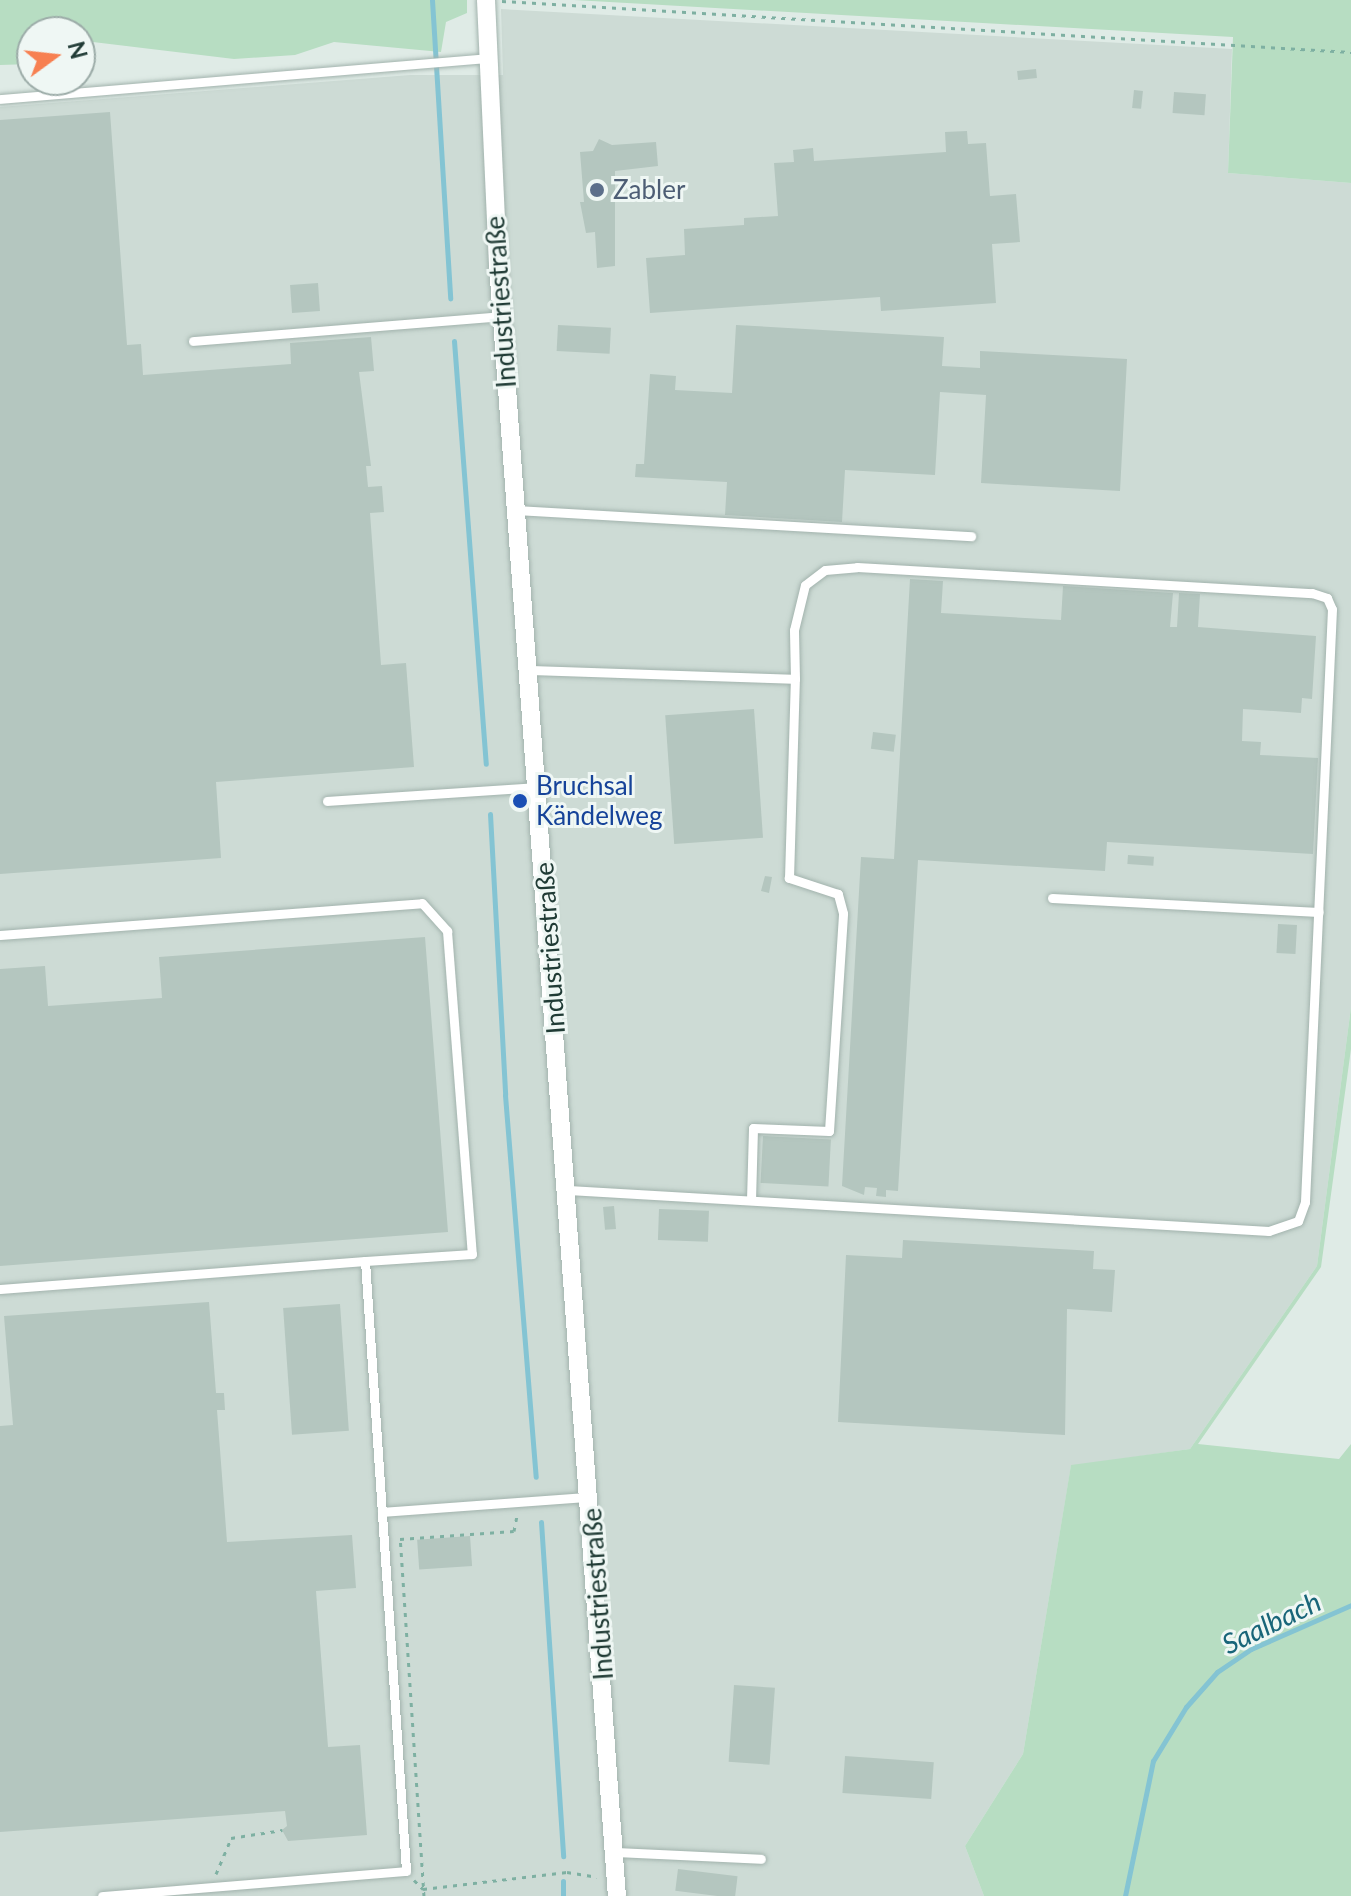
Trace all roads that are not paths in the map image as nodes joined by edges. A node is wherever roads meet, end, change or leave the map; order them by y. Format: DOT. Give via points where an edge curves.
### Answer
graph roads {
  1 [pos="486,0"];
  2 [pos="488,58"];
  3 [pos="0,99"];
  4 [pos="502,316"];
  5 [pos="193,341"];
  6 [pos="516,510"];
  7 [pos="971,536"];
  8 [pos="528,670"];
  9 [pos="795,679"];
  10 [pos="530,788"];
  11 [pos="327,801"];
  12 [pos="1052,898"];
  13 [pos="1319,912"];
  14 [pos="0,935"];
  15 [pos="568,1190"];
  16 [pos="751,1200"];
  17 [pos="365,1261"];
  18 [pos="0,1289"];
  19 [pos="591,1496"];
  20 [pos="382,1512"];
  21 [pos="615,1852"];
  22 [pos="761,1859"];
  23 [pos="617,1888"];
  24 [pos="102,1896"];
  1 -- 2 [label="street, Industriestraße"];
  2 -- 3 [label="lane"];
  2 -- 4 [label="street, Industriestraße"];
  4 -- 5 [label="lane"];
  4 -- 6 [label="street, Industriestraße"];
  6 -- 7 [label="lane"];
  6 -- 8 [label="street, Industriestraße"];
  8 -- 9 [label="lane"];
  8 -- 10 [label="street, Industriestraße"];
  9 -- 13 [label="lane" via="794,630 805,585 825,570 857,567 1234,588 1327,598 1332,609"];
  9 -- 16 [label="lane" via="789,878 838,894 843,913 829,1131 753,1128"];
  10 -- 11 [label="lane"];
  10 -- 15 [label="street, Industriestraße"];
  12 -- 13 [label="lane"];
  13 -- 16 [label="lane" via="1305,1202 1298,1221 1288,1228"];
  14 -- 17 [label="lane" via="422,903 447,931 472,1254"];
  15 -- 16 [label="lane"];
  15 -- 19 [label="street, Industriestraße"];
  17 -- 18 [label="lane"];
  17 -- 20 [label="lane"];
  19 -- 20 [label="lane"];
  19 -- 21 [label="street, Industriestraße"];
  20 -- 24 [label="lane" via="406,1871"];
  21 -- 22 [label="lane"];
  21 -- 23 [label="street, Industriestraße"];
}
